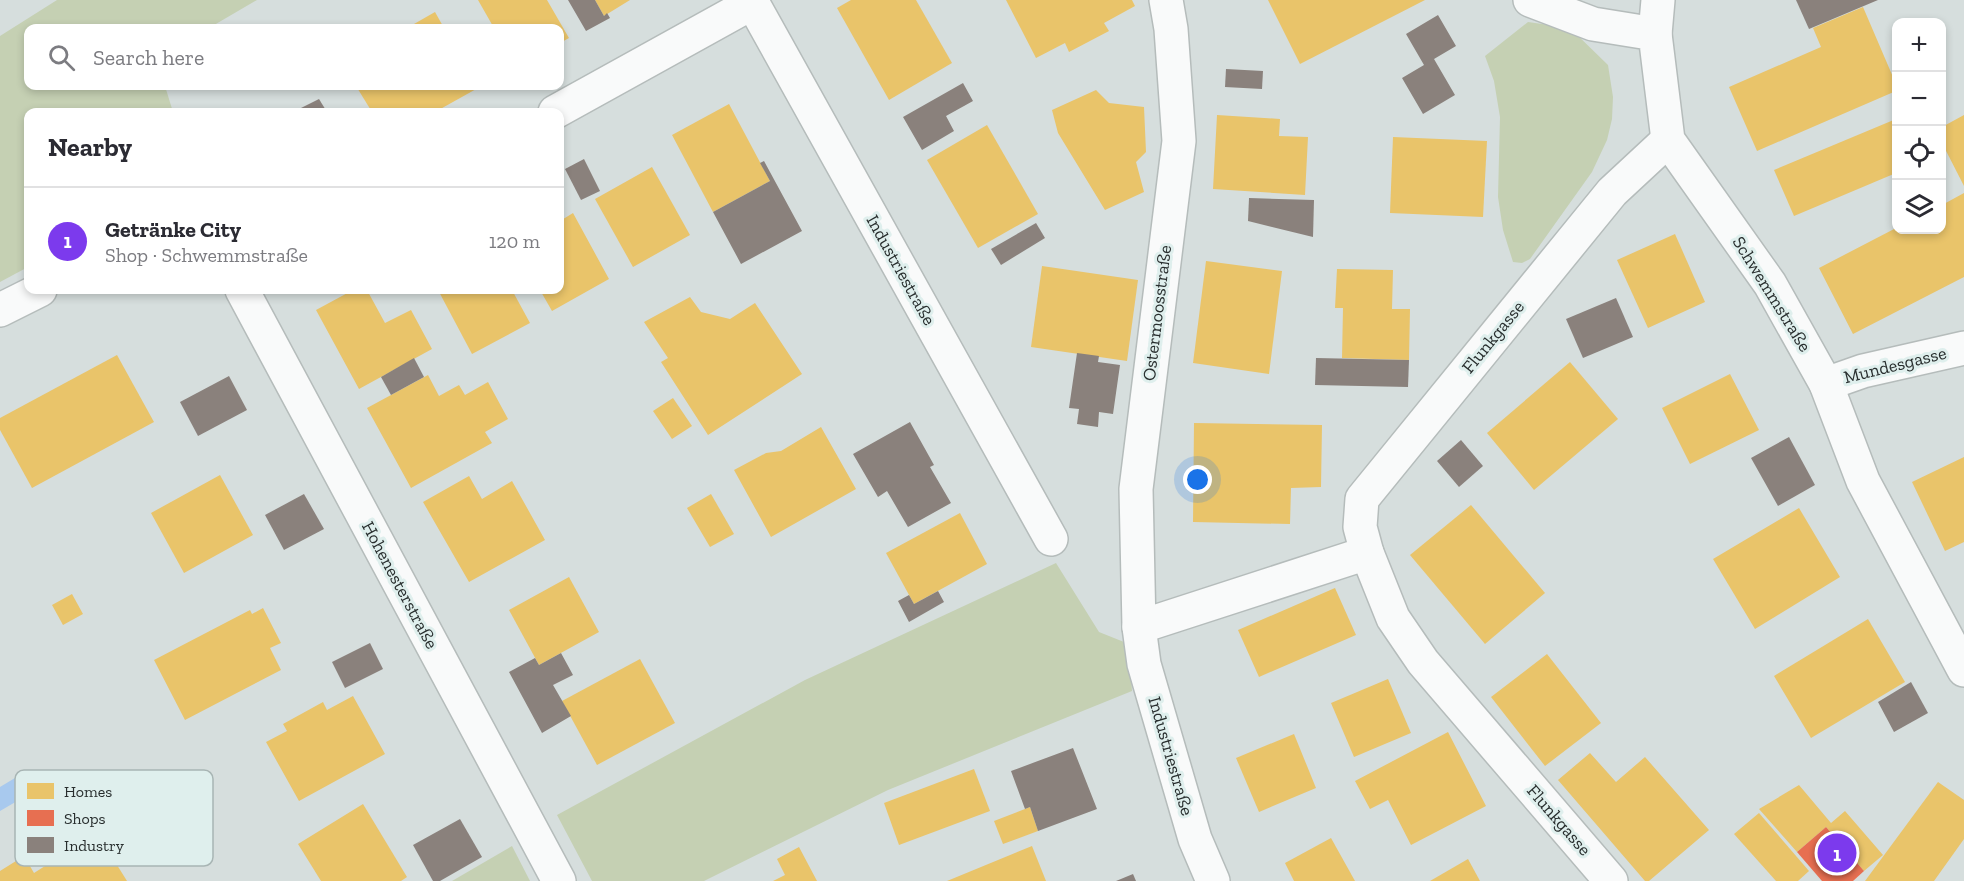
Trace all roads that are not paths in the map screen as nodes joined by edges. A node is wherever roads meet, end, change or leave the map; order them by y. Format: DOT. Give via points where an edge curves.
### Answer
graph roads {
  1 [pos="1166,0"];
  2 [pos="1530,0"];
  3 [pos="1658,0"];
  4 [pos="751,2"];
  5 [pos="1655,34"];
  6 [pos="562,108"];
  7 [pos="1668,140"];
  8 [pos="32,294"];
  9 [pos="244,294"];
  10 [pos="0,310"];
  11 [pos="1964,348"];
  12 [pos="1826,384"];
  13 [pos="1052,539"];
  14 [pos="1367,553"];
  15 [pos="1139,627"];
  16 [pos="1964,670"];
  17 [pos="559,881"];
  18 [pos="1213,881"];
  19 [pos="1611,881"];
  1 -- 15 [label="street, Ostermoosstraße" via="1172,29 1179,141 1136,489"];
  2 -- 5 [label="street" via="1593,24"];
  3 -- 5 [label="street, Schwemmstraße"];
  4 -- 6 [label="street"];
  4 -- 13 [label="street, Industriestraße"];
  5 -- 7 [label="street, Schwemmstraße"];
  7 -- 12 [label="street, Schwemmstraße" via="1770,284"];
  7 -- 14 [label="street, Flunkgasse" via="1612,192 1362,499 1360,527"];
  8 -- 10 [label="street"];
  9 -- 17 [label="street, Hohenesterstraße"];
  11 -- 12 [label="street, Mundesgasse" via="1863,371"];
  12 -- 16 [label="street, Schwemmstraße" via="1863,481"];
  14 -- 15 [label="street"];
  14 -- 19 [label="street, Flunkgasse" via="1393,618 1423,662"];
  15 -- 18 [label="street, Industriestraße" via="1150,686 1195,839"];
}
